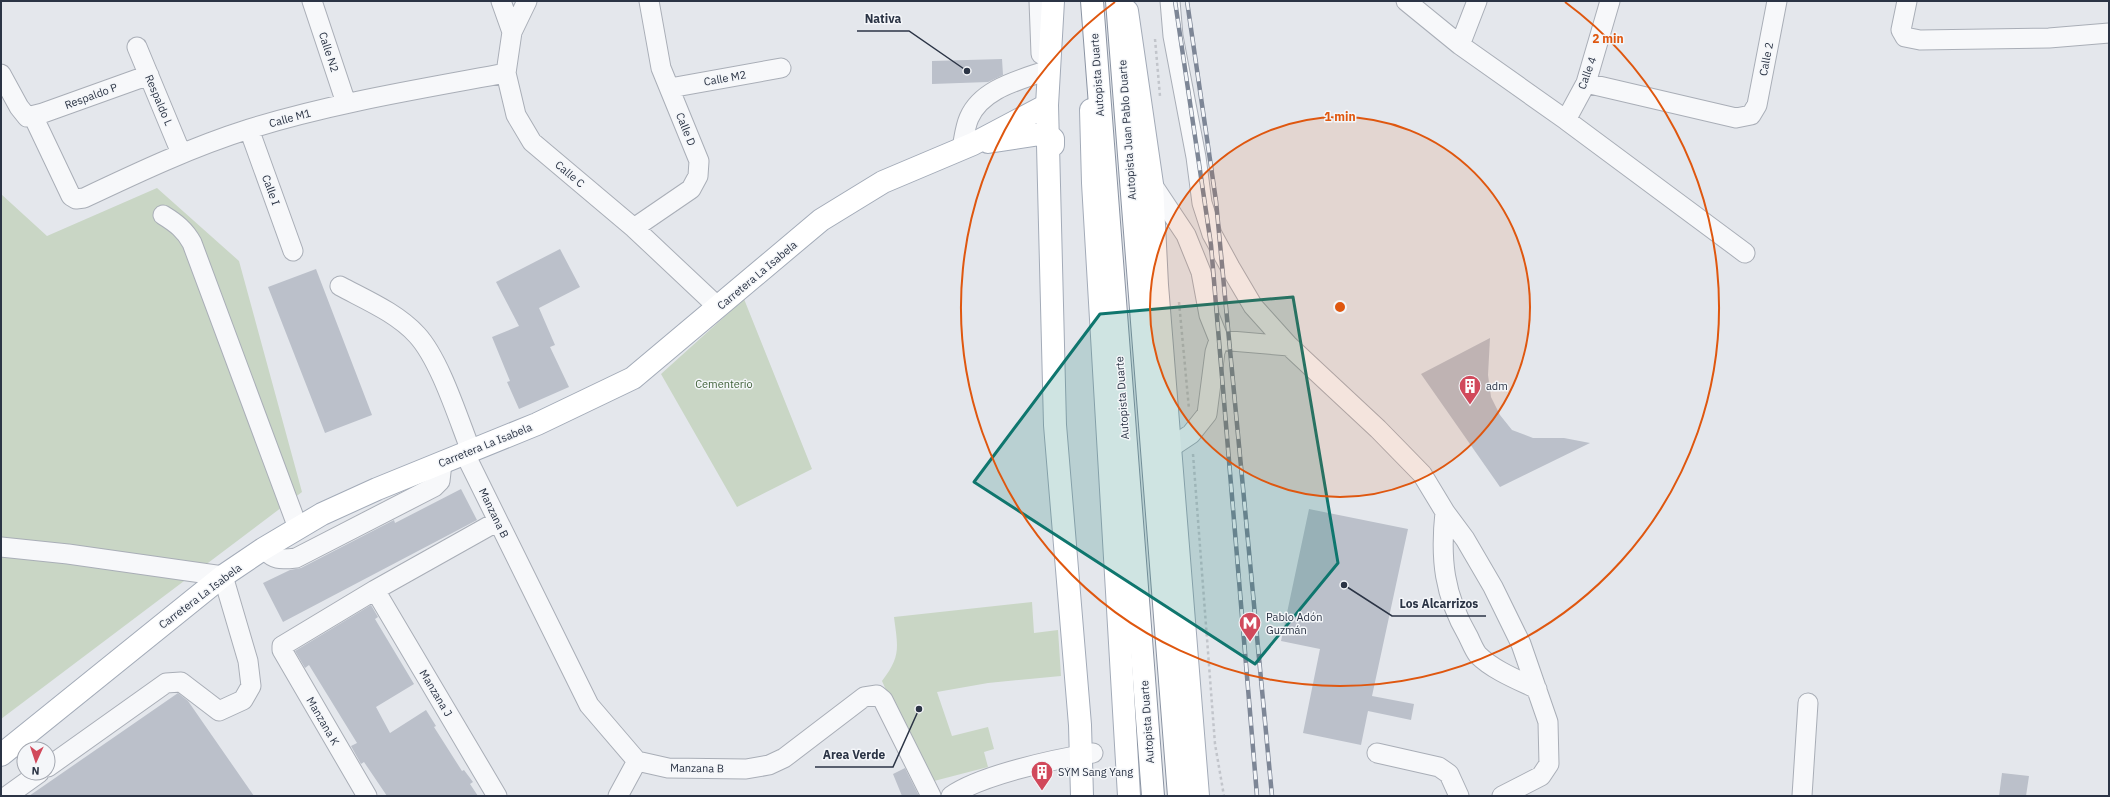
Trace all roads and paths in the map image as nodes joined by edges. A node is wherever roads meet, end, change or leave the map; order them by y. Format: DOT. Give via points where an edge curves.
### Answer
graph roads {
  1 [pos="312,1"];
  2 [pos="501,1"];
  3 [pos="527,1"];
  4 [pos="649,1"];
  5 [pos="1039,1"];
  6 [pos="1053,1"];
  7 [pos="1088,1"];
  8 [pos="1092,1"];
  9 [pos="1117,1"];
  10 [pos="1125,1"];
  11 [pos="1170,1"];
  12 [pos="1406,1"];
  13 [pos="1477,1"];
  14 [pos="1610,1"];
  15 [pos="1777,1"];
  16 [pos="1907,1"];
  17 [pos="1154,31"];
  18 [pos="512,32"];
  19 [pos="2109,33"];
  20 [pos="1460,46"];
  21 [pos="137,47"];
  22 [pos="781,68"];
  23 [pos="1042,72"];
  24 [pos="506,73"];
  25 [pos="1,74"];
  26 [pos="149,75"];
  27 [pos="1586,83"];
  28 [pos="670,88"];
  29 [pos="1160,100"];
  30 [pos="346,103"];
  31 [pos="1047,105"];
  32 [pos="33,116"];
  33 [pos="1566,120"];
  34 [pos="249,129"];
  35 [pos="1047,134"];
  36 [pos="968,146"];
  37 [pos="181,153"];
  38 [pos="1048,172"];
  39 [pos="1152,184"];
  40 [pos="163,215"];
  41 [pos="634,228"];
  42 [pos="293,251"];
  43 [pos="1745,253"];
  44 [pos="340,286"];
  45 [pos="1179,299"];
  46 [pos="718,307"];
  47 [pos="1219,340"];
  48 [pos="1289,346"];
  49 [pos="1191,434"];
  50 [pos="1170,448"];
  51 [pos="468,452"];
  52 [pos="442,463"];
  53 [pos="1445,512"];
  54 [pos="498,521"];
  55 [pos="298,528"];
  56 [pos="1,547"];
  57 [pos="263,549"];
  58 [pos="224,576"];
  59 [pos="375,590"];
  60 [pos="1537,689"];
  61 [pos="1808,703"];
  62 [pos="1377,753"];
  63 [pos="1087,754"];
  64 [pos="1,755"];
  65 [pos="56,761"];
  66 [pos="638,761"];
  67 [pos="28,781"];
  68 [pos="1199,790"];
  69 [pos="7,796"];
  70 [pos="367,796"];
  71 [pos="497,796"];
  72 [pos="618,796"];
  73 [pos="931,796"];
  74 [pos="951,796"];
  75 [pos="1082,796"];
  76 [pos="1094,796"];
  77 [pos="1129,796"];
  78 [pos="1153,796"];
  79 [pos="1179,796"];
  80 [pos="1224,796"];
  81 [pos="1459,796"];
  82 [pos="1502,796"];
  83 [pos="1802,796"];
  1 -- 30 [label="street, Calle N2"];
  2 -- 18 [label="street, Calle C"];
  3 -- 18 [label="street"];
  4 -- 28 [label="street, Calle D" via="661,68"];
  5 -- 23 [label="street"];
  6 -- 31 [label="main road"];
  7 -- 77 [label="main road" via="1093,183"];
  8 -- 78 [label="main road, Autopista Duarte"];
  9 -- 79 [label="main road, Autopista Juan Pablo Duarte"];
  10 -- 39 [label="main road"];
  11 -- 48 [label="street" via="1173,36 1202,203 1212,234 1253,306"];
  12 -- 20 [label="street"];
  13 -- 20 [label="street"];
  14 -- 27 [label="street, Calle 4"];
  15 -- 27 [label="street, Calle 2" via="1758,105 1751,115 1736,118"];
  16 -- 19 [label="street" via="1900,30 1905,37 1920,40 2049,38"];
  17 -- 29 [label="path"];
  18 -- 24 [label="street, Calle C"];
  20 -- 33 [label="street"];
  21 -- 26 [label="street, Respaldo L"];
  22 -- 28 [label="street, Calle M2"];
  23 -- 31 [label="street"];
  23 -- 36 [label="street" via="994,91 981,100 969,118"];
  24 -- 30 [label="street, Calle M1"];
  24 -- 41 [label="street, Calle C" via="516,115 532,142"];
  25 -- 32 [label="street" via="19,107 27,117"];
  26 -- 32 [label="street, Respaldo P"];
  26 -- 37 [label="street, Respaldo L"];
  27 -- 33 [label="street, Calle 4"];
  28 -- 41 [label="street, Calle D" via="699,161 698,176 690,189"];
  30 -- 34 [label="street, Calle M1"];
  31 -- 35 [label="main road"];
  31 -- 36 [label="main road"];
  32 -- 37 [label="street, Calle M1" via="71,196 76,199 84,198"];
  33 -- 43 [label="street"];
  34 -- 37 [label="street, Calle M1"];
  34 -- 42 [label="street, Calle I"];
  35 -- 36 [label="main road"];
  35 -- 38 [label="main road"];
  35 -- 63 [label="main road" via="1053,139 1054,147"];
  36 -- 38 [label="main road" via="1023,148 1035,154"];
  36 -- 46 [label="main road, Carretera La Isabela" via="883,182 821,220"];
  38 -- 63 [label="main road" via="1055,425"];
  39 -- 47 [label="street" via="1186,235 1201,272 1209,315"];
  39 -- 50 [label="main road"];
  40 -- 55 [label="street" via="187,233 192,243"];
  41 -- 46 [label="street, Calle C"];
  44 -- 51 [label="street, Manzana B" via="379,306 417,334 430,351"];
  45 -- 49 [label="path"];
  46 -- 51 [label="main road, Carretera La Isabela" via="633,378 537,424"];
  47 -- 48 [label="street"];
  47 -- 49 [label="street" via="1215,352 1207,414"];
  48 -- 53 [label="street" via="1422,474"];
  49 -- 50 [label="street"];
  49 -- 80 [label="path" via="1215,744"];
  50 -- 68 [label="main road"];
  51 -- 52 [label="main road, Carretera La Isabela"];
  51 -- 54 [label="street, Manzana B"];
  52 -- 55 [label="main road, Carretera La Isabela" via="342,505"];
  52 -- 57 [label="street" via="440,481 434,487 296,558 273,558"];
  53 -- 60 [label="street" via="1465,539 1493,586 1521,644"];
  53 -- 60 [label="street" via="1441,544 1446,585 1459,622 1478,655 1508,676"];
  54 -- 59 [label="street"];
  54 -- 66 [label="street, Manzana B" via="588,705"];
  55 -- 57 [label="main road, Carretera La Isabela"];
  56 -- 58 [label="street"];
  57 -- 58 [label="main road, Carretera La Isabela"];
  58 -- 64 [label="main road, Carretera La Isabela"];
  58 -- 65 [label="street" via="248,661 251,686 243,700 219,711 181,682 166,683"];
  59 -- 70 [label="street, Manzana K" via="282,646"];
  59 -- 71 [label="street, Manzana J"];
  60 -- 82 [label="street" via="1548,722 1549,764 1541,776"];
  61 -- 83 [label="street"];
  62 -- 81 [label="street" via="1439,767 1449,774"];
  63 -- 74 [label="street" via="1005,773 961,789"];
  63 -- 75 [label="main road"];
  63 -- 76 [label="main road"];
  66 -- 72 [label="street"];
  66 -- 73 [label="street, Manzana B" via="668,768 746,769 769,765 784,758 864,696 877,694 883,700"];
  67 -- 69 [label="street"];
}
